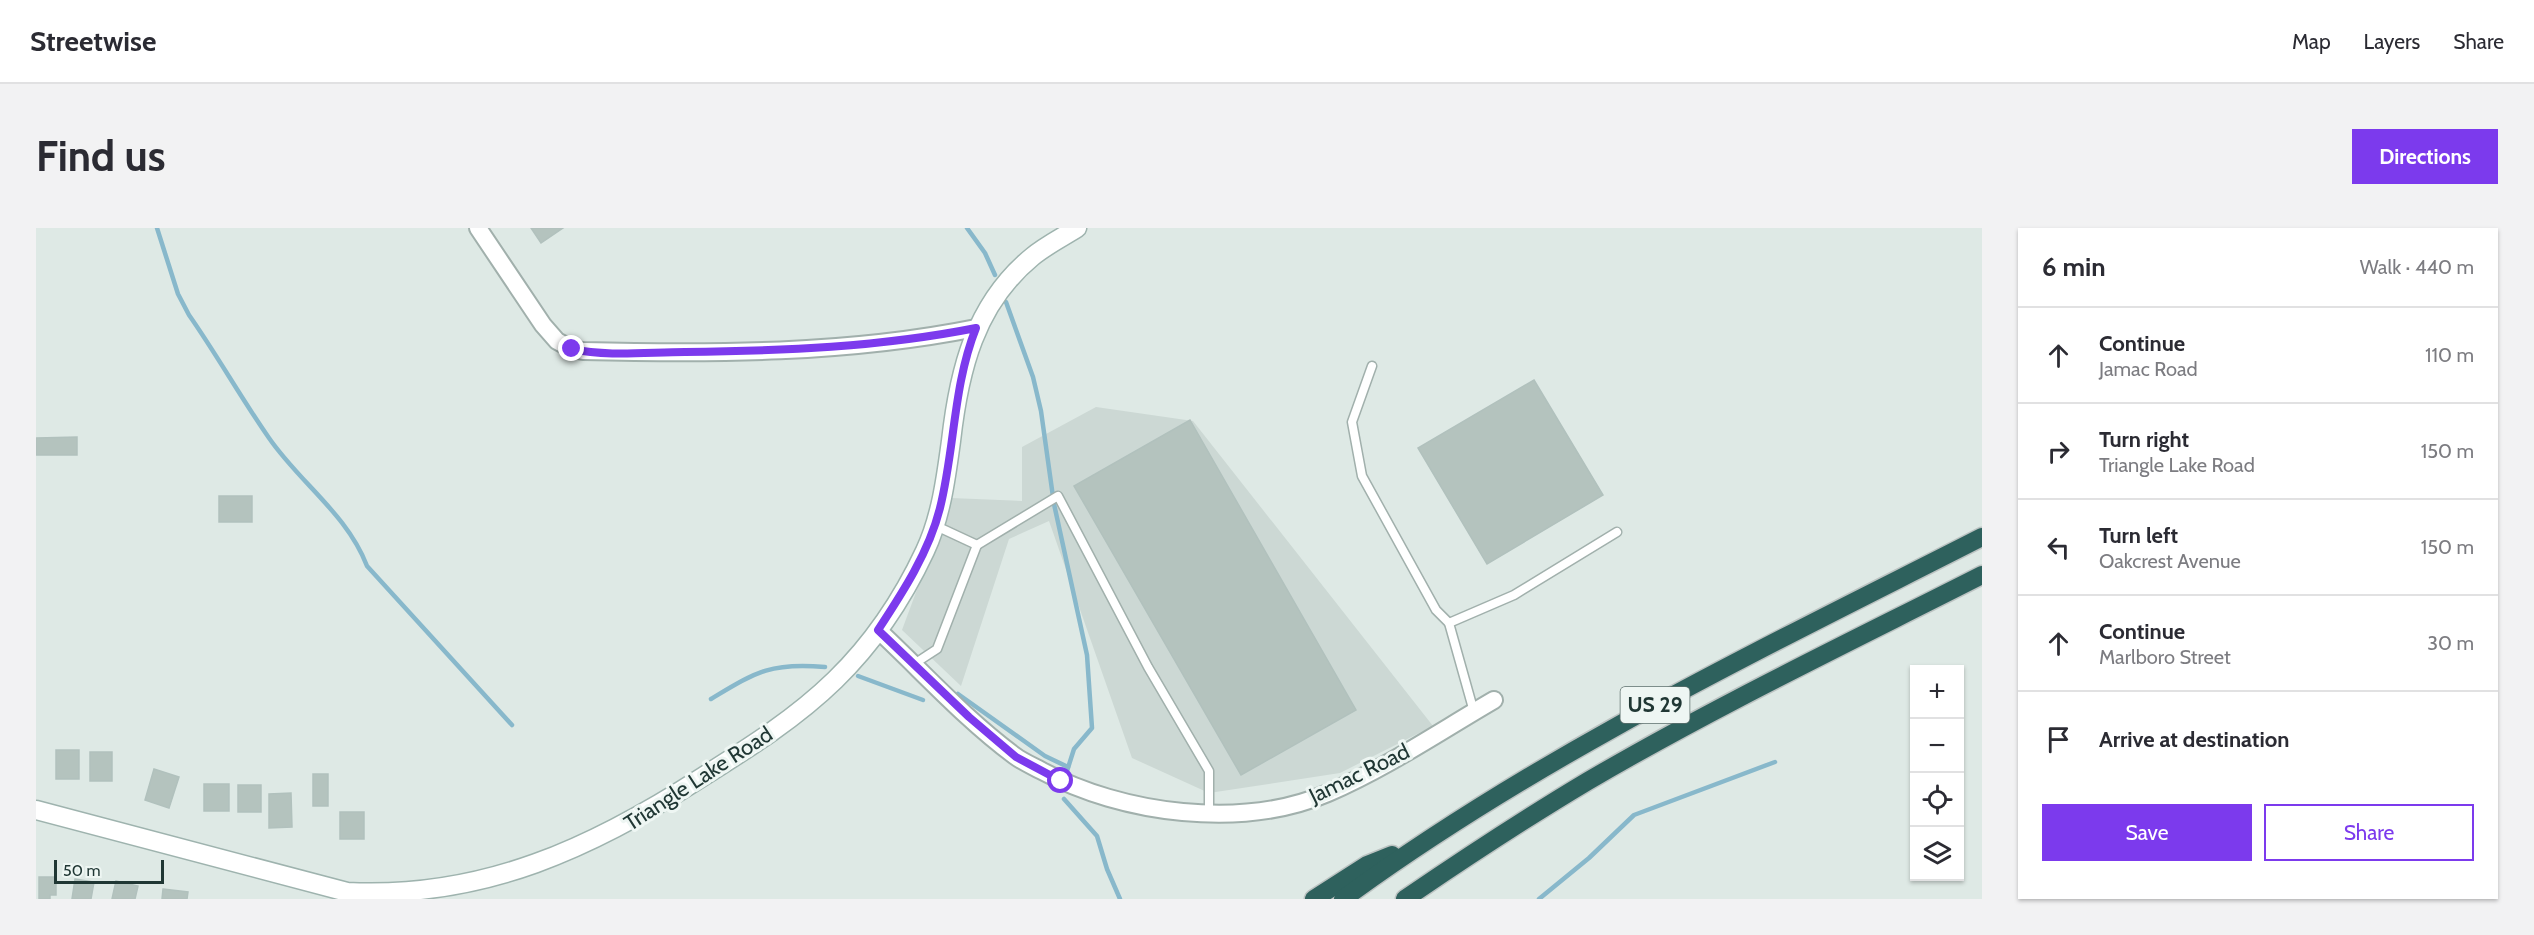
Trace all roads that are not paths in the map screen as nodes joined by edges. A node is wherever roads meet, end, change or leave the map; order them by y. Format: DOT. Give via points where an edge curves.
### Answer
graph roads {
  1 [pos="478,228"];
  2 [pos="1077,228"];
  3 [pos="976,328"];
  4 [pos="1372,366"];
  5 [pos="934,525"];
  6 [pos="1617,532"];
  7 [pos="1982,537"];
  8 [pos="977,545"];
  9 [pos="1982,575"];
  10 [pos="1449,623"];
  11 [pos="878,630"];
  12 [pos="915,664"];
  13 [pos="1494,700"];
  14 [pos="1474,712"];
  15 [pos="36,810"];
  16 [pos="1209,813"];
  17 [pos="1424,842"];
  18 [pos="374,898"];
  19 [pos="1314,899"];
  20 [pos="1343,899"];
  21 [pos="1405,899"];
  1 -- 3 [label="street" via="543,326 557,341 572,349 801,350 933,337"];
  2 -- 3 [label="street, Triangle Lake Road" via="1033,256 1003,285"];
  3 -- 5 [label="street, Triangle Lake Road" via="963,370"];
  4 -- 10 [label="lane" via="1352,422 1362,476 1436,610"];
  5 -- 8 [label="lane"];
  5 -- 11 [label="street, Triangle Lake Road" via="926,549"];
  6 -- 10 [label="lane" via="1514,595"];
  7 -- 17 [label="highway, US 29" via="1617,725"];
  8 -- 12 [label="lane" via="937,649"];
  8 -- 16 [label="lane" via="1058,496 1148,667 1209,771"];
  9 -- 21 [label="highway, US 29" via="1739,698 1590,780 1480,847"];
  10 -- 14 [label="lane"];
  11 -- 12 [label="street, Jamac Road"];
  11 -- 18 [label="street, Triangle Lake Road" via="837,678 800,712 590,846 490,886 420,897"];
  12 -- 16 [label="street, Jamac Road" via="1016,757 1061,781 1098,796 1147,808"];
  13 -- 14 [label="street, Jamac Road"];
  14 -- 16 [label="street, Jamac Road" via="1326,794 1283,807"];
  15 -- 18 [label="street, Triangle Lake Road"];
  17 -- 19 [label="highway" via="1367,865"];
  17 -- 20 [label="highway, US 29"];
}
